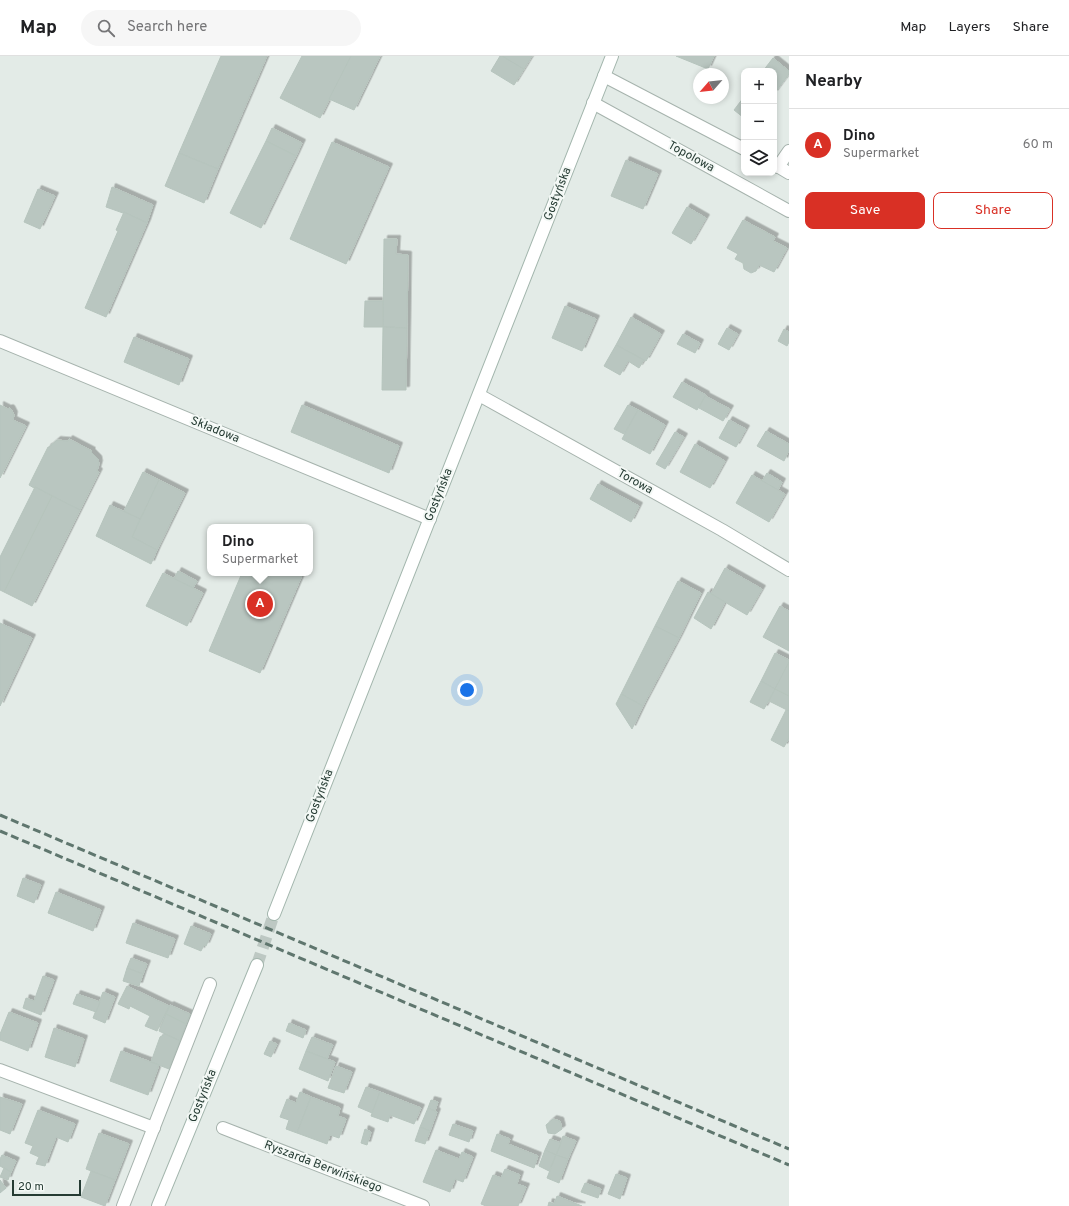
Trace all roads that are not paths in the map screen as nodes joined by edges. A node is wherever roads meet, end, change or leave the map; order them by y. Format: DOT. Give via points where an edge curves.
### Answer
graph roads {
  1 [pos="612,56"];
  2 [pos="604,76"];
  3 [pos="594,103"];
  4 [pos="741,147"];
  5 [pos="789,151"];
  6 [pos="780,168"];
  7 [pos="789,211"];
  8 [pos="0,341"];
  9 [pos="479,395"];
  10 [pos="430,519"];
  11 [pos="789,570"];
  12 [pos="274,914"];
  13 [pos="257,965"];
  14 [pos="210,984"];
  15 [pos="0,1070"];
  16 [pos="154,1128"];
  17 [pos="223,1128"];
  18 [pos="123,1206"];
  19 [pos="158,1206"];
  20 [pos="423,1206"];
  1 -- 2 [label="street, Gostyńska"];
  2 -- 3 [label="street, Gostyńska"];
  2 -- 4 [label="street"];
  3 -- 7 [label="street, Topolowa"];
  3 -- 9 [label="street, Gostyńska"];
  5 -- 6 [label="street"];
  8 -- 10 [label="street, Składowa"];
  9 -- 10 [label="street, Gostyńska"];
  9 -- 11 [label="street, Torowa"];
  10 -- 12 [label="street, Gostyńska"];
  13 -- 19 [label="street, Gostyńska"];
  14 -- 16 [label="street"];
  15 -- 16 [label="street"];
  16 -- 18 [label="street"];
  17 -- 20 [label="street, Ryszarda Berwińskiego"];
}
